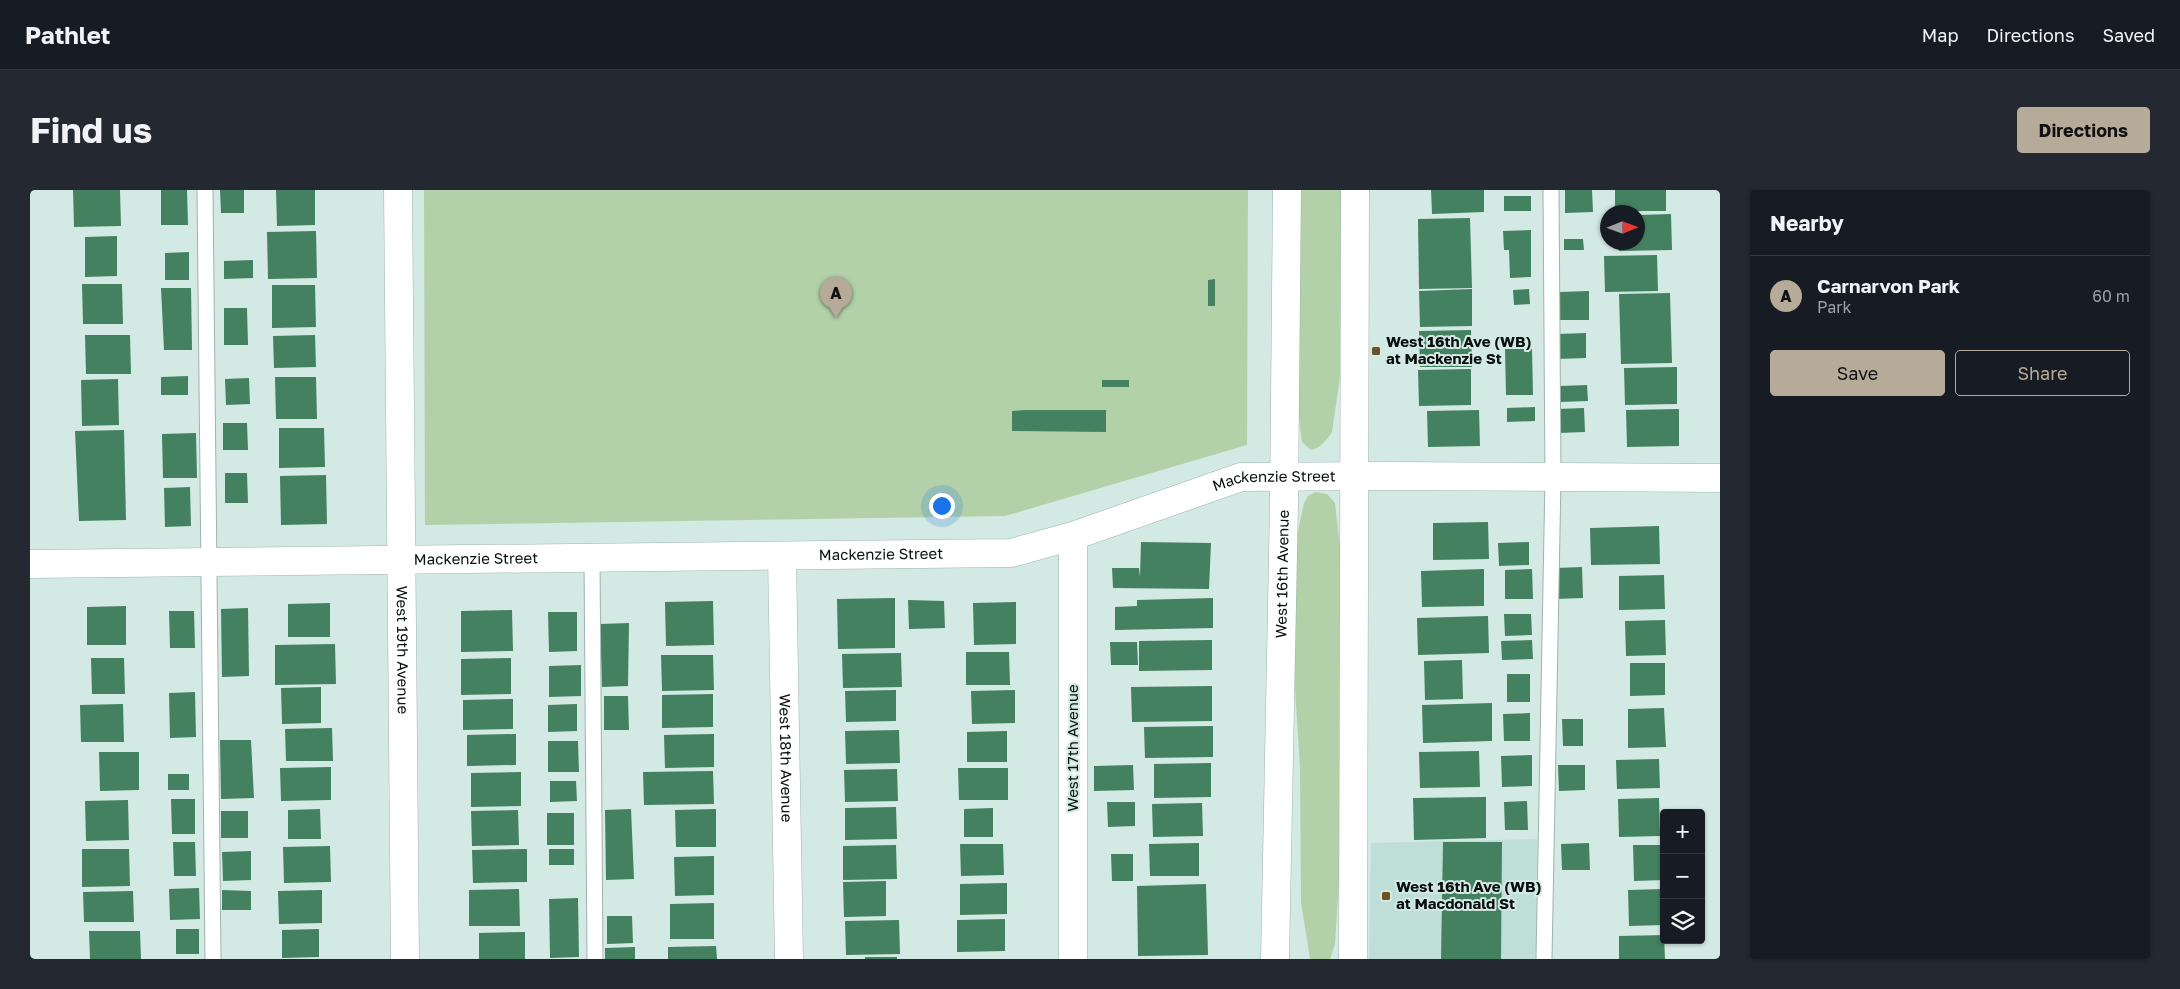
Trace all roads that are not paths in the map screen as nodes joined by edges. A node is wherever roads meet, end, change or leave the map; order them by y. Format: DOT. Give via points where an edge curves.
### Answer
graph roads {
  1 [pos="205,190"];
  2 [pos="398,190"];
  3 [pos="1287,190"];
  4 [pos="1355,190"];
  5 [pos="1551,190"];
  6 [pos="1284,476"];
  7 [pos="1353,476"];
  8 [pos="1552,478"];
  9 [pos="1720,478"];
  10 [pos="1073,536"];
  11 [pos="782,556"];
  12 [pos="592,558"];
  13 [pos="402,559"];
  14 [pos="209,563"];
  15 [pos="30,564"];
  16 [pos="213,959"];
  17 [pos="405,959"];
  18 [pos="595,959"];
  19 [pos="789,959"];
  20 [pos="1072,959"];
  21 [pos="1275,959"];
  22 [pos="1353,959"];
  23 [pos="1544,959"];
  1 -- 14 [label="lane"];
  2 -- 13 [label="street, West 19th Avenue"];
  3 -- 6 [label="street, West 16th Avenue"];
  4 -- 7 [label="street"];
  5 -- 8 [label="lane"];
  6 -- 7 [label="street, Mackenzie Street"];
  6 -- 10 [label="street, Mackenzie Street" via="1242,477"];
  6 -- 21 [label="street, West 16th Avenue"];
  7 -- 8 [label="street, Mackenzie Street"];
  7 -- 22 [label="street"];
  8 -- 9 [label="street, Mackenzie Street"];
  8 -- 23 [label="lane"];
  10 -- 11 [label="street, Mackenzie Street" via="1010,553"];
  10 -- 20 [label="street, West 17th Avenue"];
  11 -- 12 [label="street, Mackenzie Street"];
  11 -- 19 [label="street, West 18th Avenue"];
  12 -- 13 [label="street, Mackenzie Street"];
  12 -- 18 [label="lane"];
  13 -- 14 [label="street, Mackenzie Street"];
  13 -- 17 [label="street, West 19th Avenue"];
  14 -- 15 [label="street, Mackenzie Street"];
  14 -- 16 [label="lane"];
}
